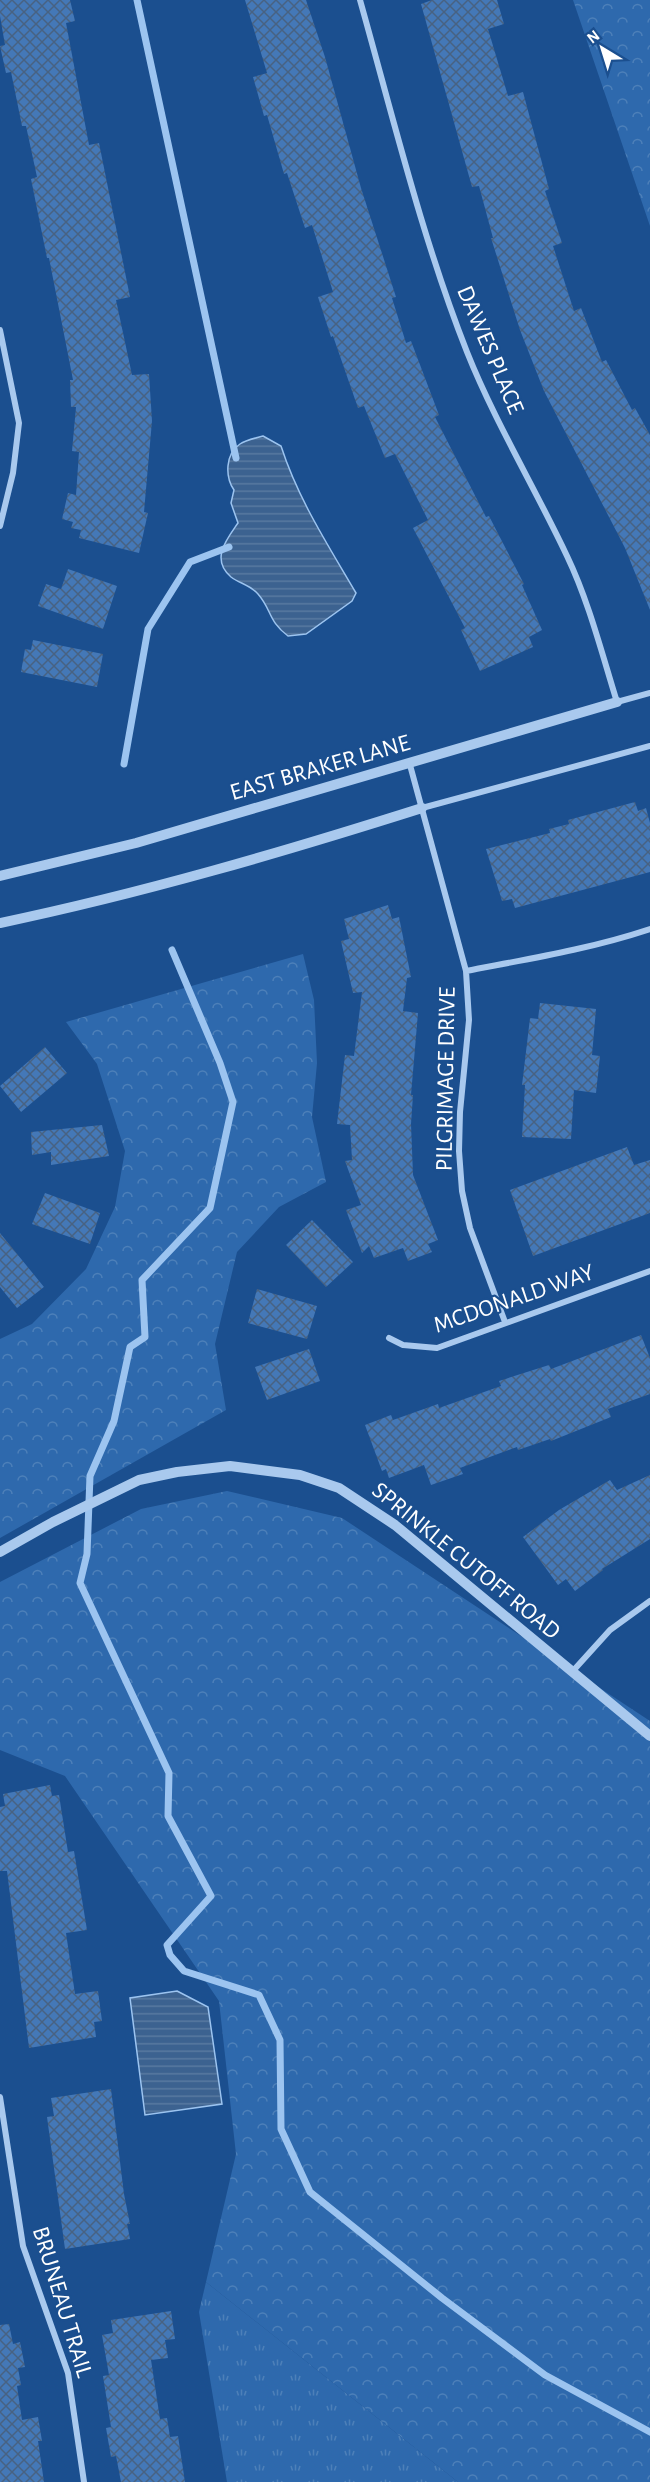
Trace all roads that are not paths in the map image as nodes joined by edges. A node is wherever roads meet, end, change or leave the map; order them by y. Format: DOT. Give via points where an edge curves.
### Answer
graph roads {
  1 [pos="360,0"];
  2 [pos="0,330"];
  3 [pos="0,526"];
  4 [pos="650,693"];
  5 [pos="616,702"];
  6 [pos="650,746"];
  7 [pos="410,765"];
  8 [pos="422,808"];
  9 [pos="0,876"];
  10 [pos="0,923"];
  11 [pos="650,929"];
  12 [pos="466,971"];
  13 [pos="650,1271"];
  14 [pos="506,1322"];
  15 [pos="389,1338"];
  16 [pos="0,1552"];
  17 [pos="650,1601"];
  18 [pos="572,1673"];
  19 [pos="650,1736"];
  20 [pos="0,2097"];
  21 [pos="84,2482"];
  1 -- 5 [label="street, DAWES PLACE" via="435,263 467,353 568,558"];
  2 -- 3 [label="street" via="19,423 13,473"];
  4 -- 5 [label="street, EAST BRAKER LANE"];
  5 -- 7 [label="street, EAST BRAKER LANE"];
  6 -- 8 [label="street"];
  7 -- 8 [label="street, PILGRIMAGE DRIVE"];
  7 -- 9 [label="street, EAST BRAKER LANE" via="136,843"];
  8 -- 10 [label="street" via="309,844 79,906"];
  8 -- 12 [label="street, PILGRIMAGE DRIVE"];
  11 -- 12 [label="street" via="553,955"];
  12 -- 14 [label="street, PILGRIMAGE DRIVE" via="469,1020 460,1131 462,1191 470,1228"];
  13 -- 14 [label="street, MCDONALD WAY"];
  14 -- 15 [label="street, MCDONALD WAY" via="437,1347 403,1345"];
  16 -- 18 [label="street, SPRINKLE CUTOFF ROAD" via="139,1480 230,1466 300,1475 339,1488 395,1525"];
  17 -- 18 [label="street" via="610,1630"];
  18 -- 19 [label="street, SPRINKLE CUTOFF ROAD"];
  20 -- 21 [label="street, BRUNEAU TRAIL" via="23,2246 68,2373"];
}
